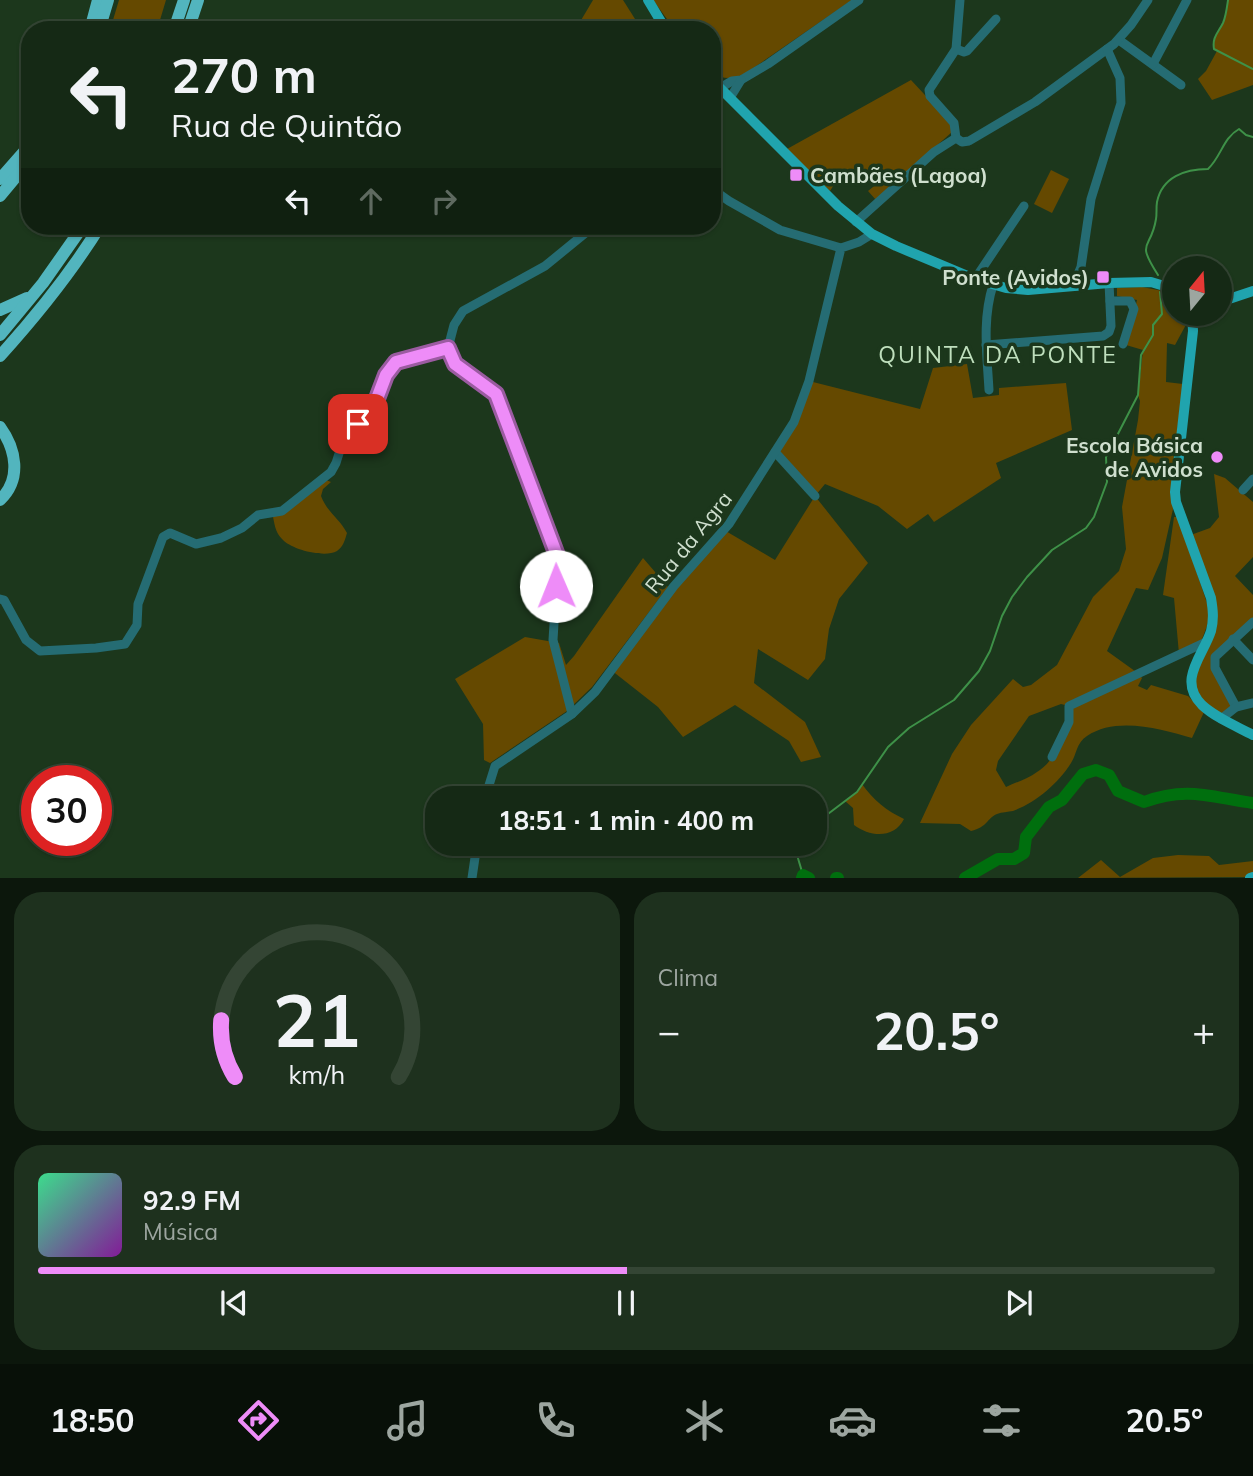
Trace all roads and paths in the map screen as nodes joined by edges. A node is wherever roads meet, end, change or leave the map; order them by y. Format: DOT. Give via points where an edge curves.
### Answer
graph roads {
  1 [pos="98,0"];
  2 [pos="108,0"];
  3 [pos="184,0"];
  4 [pos="198,0"];
  5 [pos="648,0"];
  6 [pos="859,0"];
  7 [pos="960,0"];
  8 [pos="1148,0"];
  9 [pos="1187,0"];
  10 [pos="996,19"];
  11 [pos="92,21"];
  12 [pos="102,21"];
  13 [pos="177,21"];
  14 [pos="191,21"];
  15 [pos="661,21"];
  16 [pos="1118,40"];
  17 [pos="956,49"];
  18 [pos="1107,49"];
  19 [pos="1153,64"];
  20 [pos="741,80"];
  21 [pos="721,82"];
  22 [pos="1181,85"];
  23 [pos="721,89"];
  24 [pos="730,98"];
  25 [pos="956,138"];
  26 [pos="21,144"];
  27 [pos="21,155"];
  28 [pos="0,167"];
  29 [pos="21,171"];
  30 [pos="0,179"];
  31 [pos="721,195"];
  32 [pos="0,196"];
  33 [pos="1024,206"];
  34 [pos="856,222"];
  35 [pos="872,234"];
  36 [pos="76,235"];
  37 [pos="94,235"];
  38 [pos="583,235"];
  39 [pos="841,248"];
  40 [pos="986,264"];
  41 [pos="1082,267"];
  42 [pos="975,279"];
  43 [pos="1109,283"];
  44 [pos="991,284"];
  45 [pos="1090,285"];
  46 [pos="1162,285"];
  47 [pos="1076,286"];
  48 [pos="1253,291"];
  49 [pos="33,295"];
  50 [pos="1232,298"];
  51 [pos="1110,301"];
  52 [pos="0,310"];
  53 [pos="1193,326"];
  54 [pos="1196,326"];
  55 [pos="1193,331"];
  56 [pos="0,335"];
  57 [pos="1122,344"];
  58 [pos="986,345"];
  59 [pos="448,348"];
  60 [pos="0,356"];
  61 [pos="989,390"];
  62 [pos="0,427"];
  63 [pos="0,438"];
  64 [pos="775,452"];
  65 [pos="1253,479"];
  66 [pos="0,489"];
  67 [pos="1243,490"];
  68 [pos="815,496"];
  69 [pos="0,500"];
  70 [pos="0,599"];
  71 [pos="1253,622"];
  72 [pos="1233,639"];
  73 [pos="1206,642"];
  74 [pos="1253,660"];
  75 [pos="1253,703"];
  76 [pos="1236,707"];
  77 [pos="572,713"];
  78 [pos="1221,719"];
  79 [pos="1253,735"];
  80 [pos="1052,757"];
  81 [pos="488,786"];
  82 [pos="475,856"];
  83 [pos="472,877"];
  1 -- 11 [label="highway"];
  2 -- 12 [label="highway"];
  3 -- 13 [label="highway"];
  4 -- 14 [label="highway"];
  5 -- 15 [label="main road"];
  6 -- 20 [label="street"];
  7 -- 17 [label="street"];
  8 -- 16 [label="street"];
  9 -- 19 [label="street"];
  10 -- 17 [label="street" via="967,51"];
  16 -- 18 [label="street"];
  16 -- 19 [label="street"];
  17 -- 25 [label="street" via="929,93 954,123"];
  18 -- 25 [label="street" via="1006,120 969,141"];
  18 -- 41 [label="street" via="1120,78 1121,103 1091,199"];
  19 -- 22 [label="street"];
  20 -- 21 [label="street"];
  20 -- 24 [label="street"];
  23 -- 24 [label="main road"];
  24 -- 34 [label="main road"];
  25 -- 34 [label="street"];
  26 -- 28 [label="highway"];
  27 -- 30 [label="highway"];
  29 -- 32 [label="highway"];
  31 -- 39 [label="street" via="773,227"];
  33 -- 40 [label="street"];
  34 -- 35 [label="main road"];
  35 -- 39 [label="street"];
  35 -- 42 [label="main road"];
  36 -- 49 [label="highway"];
  37 -- 60 [label="highway" via="52,295"];
  38 -- 59 [label="street" via="545,266 463,311"];
  39 -- 64 [label="street, Rua da Agra" via="808,381 794,422"];
  40 -- 42 [label="street"];
  40 -- 44 [label="street"];
  41 -- 45 [label="street"];
  41 -- 47 [label="street"];
  42 -- 44 [label="main road"];
  43 -- 45 [label="main road"];
  43 -- 46 [label="main road"];
  43 -- 51 [label="street"];
  44 -- 47 [label="main road" via="1015,290"];
  44 -- 58 [label="street"];
  45 -- 47 [label="main road"];
  48 -- 50 [label="main road"];
  49 -- 52 [label="highway"];
  49 -- 56 [label="highway"];
  51 -- 57 [label="street" via="1130,301 1134,309"];
  51 -- 58 [label="street" via="1111,326 1103,336"];
  53 -- 55 [label="main road"];
  54 -- 55 [label="main road"];
  55 -- 73 [label="main road" via="1175,492 1211,598 1214,613"];
  58 -- 61 [label="street"];
  59 -- 70 [label="street" via="396,362 375,404 342,444 331,472 282,511 257,515 242,528 196,544 170,533 163,537 138,604 137,625 125,644 40,651 26,640"];
  59 -- 77 [label="street" via="455,364 496,394 558,558 553,640"];
  62 -- 69 [label="highway" via="15,465 10,486"];
  63 -- 66 [label="highway" via="8,465"];
  64 -- 68 [label="street"];
  64 -- 77 [label="street, Rua da Agra" via="729,524 674,586 595,692"];
  65 -- 67 [label="street"];
  71 -- 72 [label="street"];
  72 -- 74 [label="street"];
  72 -- 76 [label="street" via="1214,663"];
  73 -- 78 [label="main road" via="1192,672 1191,689 1203,707"];
  73 -- 80 [label="street" via="1069,706 1069,722"];
  75 -- 76 [label="street"];
  76 -- 78 [label="street"];
  77 -- 81 [label="street, Rua da Agra" via="495,766"];
  78 -- 79 [label="main road"];
  82 -- 83 [label="street"];
}
